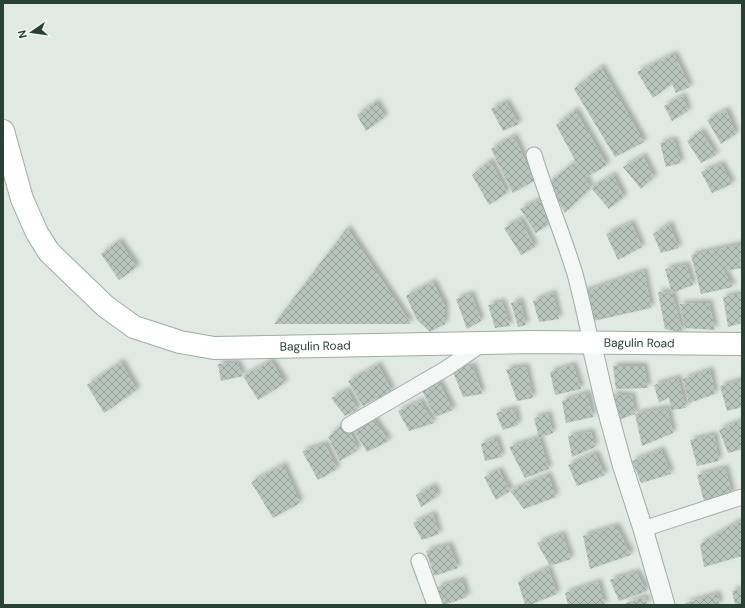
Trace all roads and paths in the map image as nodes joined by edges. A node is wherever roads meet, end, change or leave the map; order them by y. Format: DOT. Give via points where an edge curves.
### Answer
graph roads {
  1 [pos="3,131"];
  2 [pos="534,155"];
  3 [pos="591,342"];
  4 [pos="482,344"];
  5 [pos="742,344"];
  6 [pos="349,425"];
  7 [pos="742,497"];
  8 [pos="643,528"];
  9 [pos="419,561"];
  10 [pos="435,605"];
  11 [pos="665,605"];
  1 -- 4 [label="main road, Bagulin Road" via="22,199 37,233 49,252 105,306 134,327 180,342 214,348"];
  2 -- 3 [label="street" via="575,275"];
  3 -- 4 [label="main road, Bagulin Road"];
  3 -- 5 [label="main road, Bagulin Road"];
  3 -- 8 [label="street" via="622,464"];
  4 -- 6 [label="street" via="447,368"];
  7 -- 8 [label="street"];
  8 -- 11 [label="street"];
  9 -- 10 [label="street"];
}
